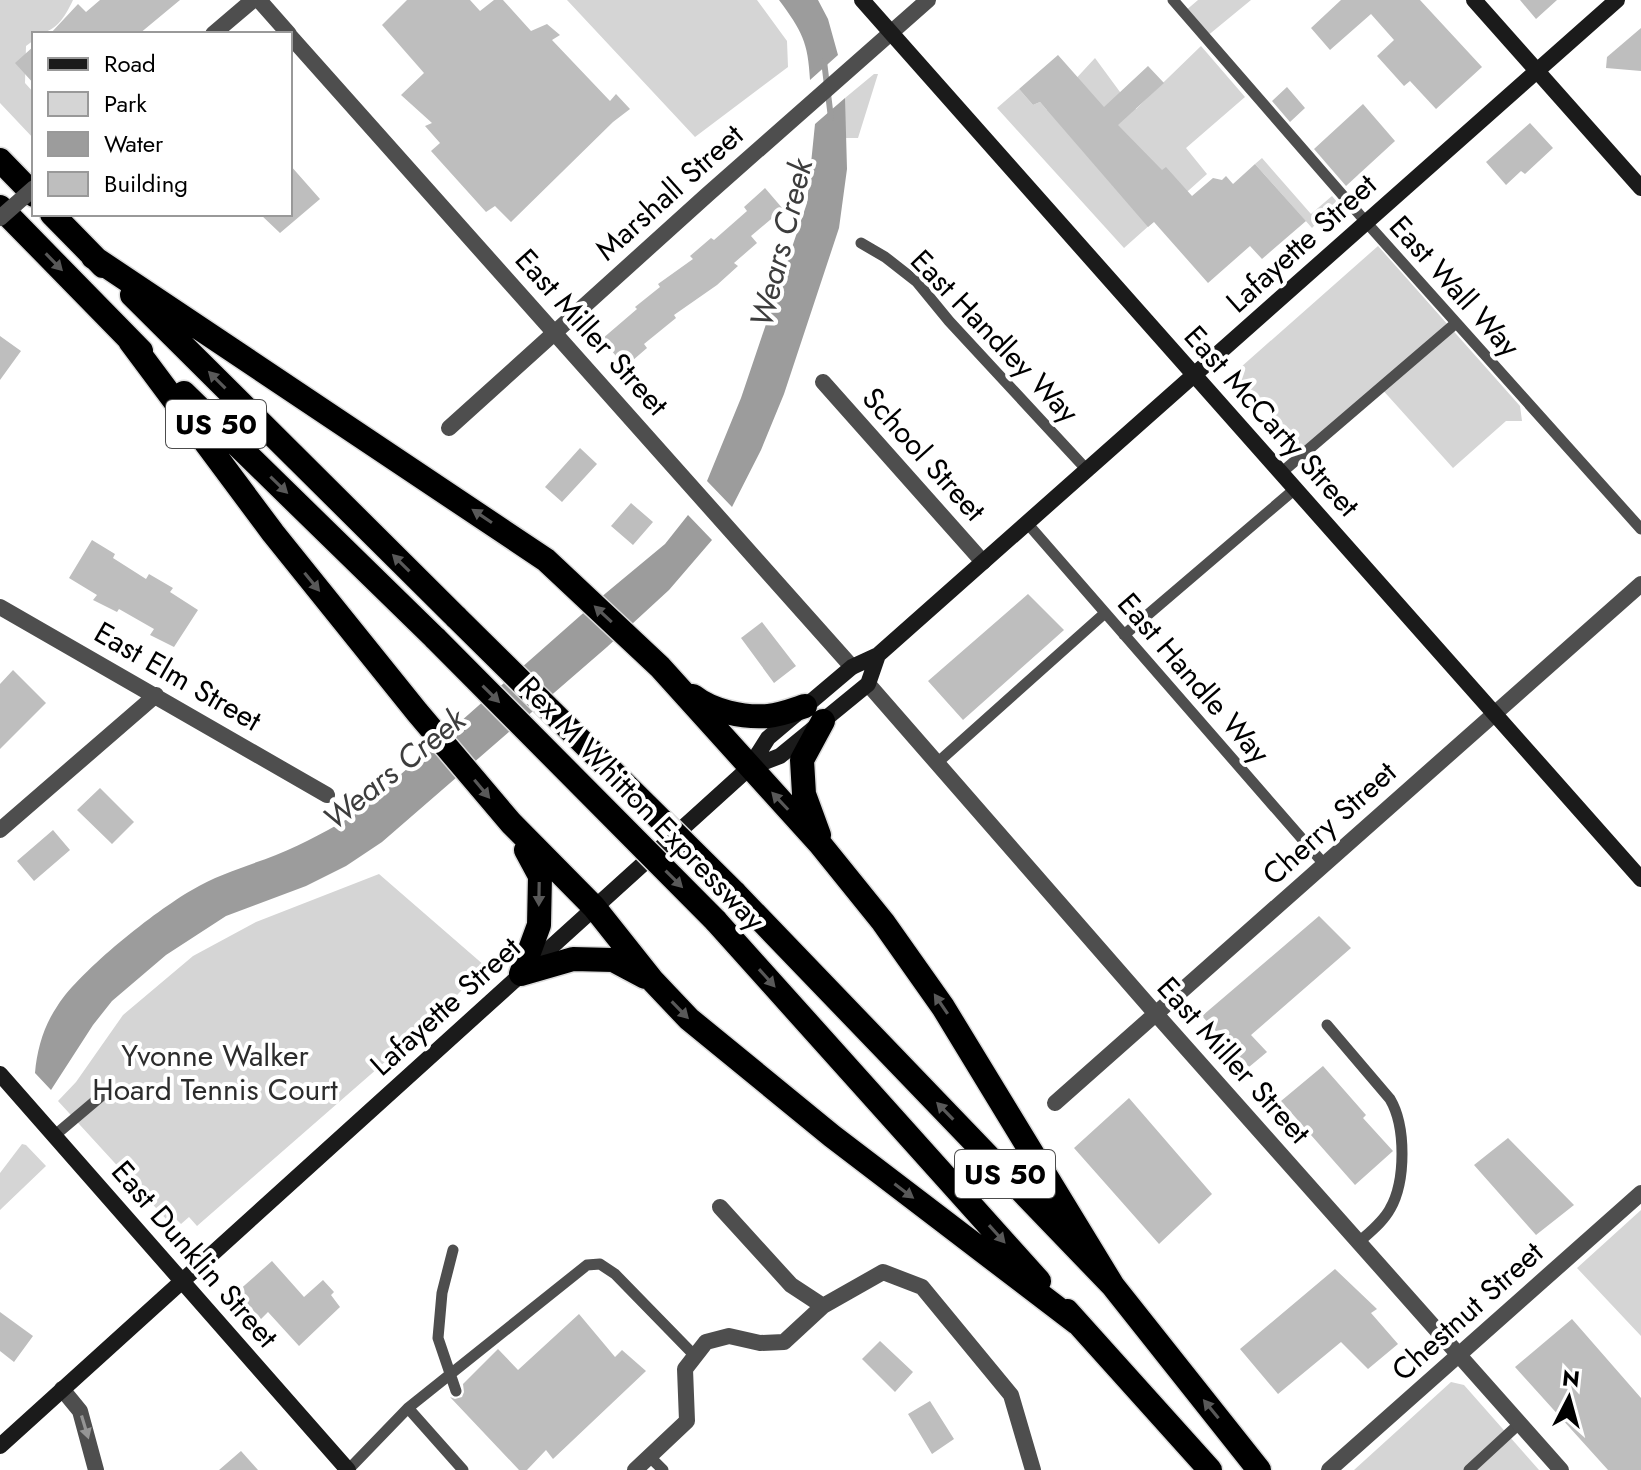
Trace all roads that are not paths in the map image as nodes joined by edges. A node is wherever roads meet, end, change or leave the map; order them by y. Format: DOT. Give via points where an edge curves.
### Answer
graph roads {
  1 [pos="253,0"];
  2 [pos="259,0"];
  3 [pos="862,0"];
  4 [pos="928,0"];
  5 [pos="1173,0"];
  6 [pos="1474,0"];
  7 [pos="1617,0"];
  8 [pos="215,32"];
  9 [pos="286,32"];
  10 [pos="891,33"];
  11 [pos="292,38"];
  12 [pos="1537,71"];
  13 [pos="0,160"];
  14 [pos="1641,188"];
  15 [pos="32,190"];
  16 [pos="32,193"];
  17 [pos="0,207"];
  18 [pos="54,216"];
  19 [pos="0,218"];
  20 [pos="1366,222"];
  21 [pos="861,243"];
  22 [pos="93,257"];
  23 [pos="1456,323"];
  24 [pos="555,333"];
  25 [pos="130,341"];
  26 [pos="1194,375"];
  27 [pos="823,382"];
  28 [pos="449,428"];
  29 [pos="1087,470"];
  30 [pos="1281,473"];
  31 [pos="1295,489"];
  32 [pos="1027,523"];
  33 [pos="1641,529"];
  34 [pos="983,562"];
  35 [pos="1641,584"];
  36 [pos="2,612"];
  37 [pos="1105,613"];
  38 [pos="1124,635"];
  39 [pos="878,655"];
  40 [pos="852,667"];
  41 [pos="665,673"];
  42 [pos="868,684"];
  43 [pos="156,695"];
  44 [pos="814,714"];
  45 [pos="1494,714"];
  46 [pos="937,763"];
  47 [pos="749,768"];
  48 [pos="327,795"];
  49 [pos="511,823"];
  50 [pos="0,830"];
  51 [pos="829,855"];
  52 [pos="1324,864"];
  53 [pos="1641,879"];
  54 [pos="594,907"];
  55 [pos="521,974"];
  56 [pos="652,980"];
  57 [pos="1156,1014"];
  58 [pos="1327,1025"];
  59 [pos="0,1074"];
  60 [pos="106,1092"];
  61 [pos="1055,1103"];
  62 [pos="54,1136"];
  63 [pos="1641,1193"];
  64 [pos="720,1207"];
  65 [pos="1359,1242"];
  66 [pos="453,1250"];
  67 [pos="182,1281"];
  68 [pos="1113,1286"];
  69 [pos="823,1306"];
  70 [pos="1077,1323"];
  71 [pos="1459,1355"];
  72 [pos="695,1356"];
  73 [pos="450,1373"];
  74 [pos="62,1389"];
  75 [pos="456,1391"];
  76 [pos="408,1408"];
  77 [pos="1520,1423"];
  78 [pos="0,1446"];
  79 [pos="649,1456"];
  80 [pos="1330,1469"];
  81 [pos="96,1470"];
  82 [pos="348,1470"];
  83 [pos="463,1470"];
  84 [pos="635,1470"];
  85 [pos="663,1470"];
  86 [pos="1033,1470"];
  87 [pos="1210,1470"];
  88 [pos="1259,1470"];
  89 [pos="1469,1470"];
  90 [pos="1561,1470"];
  1 -- 8 [label="street"];
  2 -- 9 [label="street, East Miller Street"];
  3 -- 10 [label="main road, East McCarty Street"];
  4 -- 10 [label="street, Marshall Street"];
  5 -- 20 [label="lane, East Wall Way"];
  6 -- 12 [label="main road"];
  7 -- 12 [label="main road, Lafayette Street"];
  10 -- 24 [label="street, Marshall Street"];
  10 -- 26 [label="main road, East McCarty Street"];
  11 -- 24 [label="street, East Miller Street"];
  12 -- 14 [label="main road"];
  12 -- 20 [label="main road, Lafayette Street"];
  13 -- 16 [label="highway"];
  15 -- 19 [label="street, bridge"];
  17 -- 25 [label="highway, Rex M Whitton Expressway / US 50, one-way"];
  18 -- 22 [label="highway, Rex M Whitton Expressway / US 50"];
  20 -- 23 [label="lane, East Wall Way"];
  20 -- 26 [label="main road, Lafayette Street"];
  21 -- 29 [label="lane, East Handley Way" via="917,282"];
  41 -- 22 [label="highway, one-way" via="546,560"];
  68 -- 22 [label="highway, Rex M Whitton Expressway / US 50, one-way, bridge" via="734,892"];
  23 -- 30 [label="lane"];
  23 -- 33 [label="lane, East Wall Way"];
  24 -- 28 [label="street, Marshall Street"];
  24 -- 40 [label="street, East Miller Street"];
  25 -- 49 [label="highway, one-way" via="273,533"];
  25 -- 70 [label="highway, Rex M Whitton Expressway / US 50, one-way, bridge" via="715,920"];
  26 -- 29 [label="main road, Lafayette Street"];
  26 -- 30 [label="main road, East McCarty Street"];
  27 -- 34 [label="street, School Street"];
  29 -- 32 [label="main road, Lafayette Street"];
  30 -- 31 [label="main road, East McCarty Street"];
  31 -- 38 [label="lane"];
  31 -- 45 [label="main road, East McCarty Street"];
  32 -- 34 [label="main road, Lafayette Street"];
  32 -- 37 [label="lane, East Handle Way"];
  34 -- 39 [label="main road, Lafayette Street"];
  35 -- 45 [label="street, Cherry Street"];
  36 -- 43 [label="street, East Elm Street"];
  37 -- 38 [label="lane, East Handle Way"];
  37 -- 46 [label="lane"];
  38 -- 52 [label="lane, East Handle Way"];
  39 -- 40 [label="main road, Lafayette Street"];
  39 -- 42 [label="main road, Lafayette Street"];
  40 -- 44 [label="main road, Lafayette Street"];
  41 -- 44 [label="highway" via="704,705 733,713"];
  41 -- 47 [label="highway"];
  42 -- 44 [label="main road, Lafayette Street"];
  42 -- 46 [label="street, East Miller Street"];
  43 -- 48 [label="street, East Elm Street"];
  43 -- 50 [label="street"];
  44 -- 47 [label="main road, Lafayette Street" via="768,738"];
  44 -- 51 [label="highway" via="802,760 804,794"];
  45 -- 52 [label="street, Cherry Street"];
  45 -- 53 [label="main road, East McCarty Street"];
  46 -- 57 [label="street, East Miller Street"];
  51 -- 47 [label="highway, one-way"];
  47 -- 54 [label="main road, Lafayette Street"];
  49 -- 54 [label="highway"];
  49 -- 55 [label="highway, one-way" via="540,876 539,925"];
  68 -- 51 [label="highway, one-way" via="943,1007"];
  52 -- 57 [label="street, Cherry Street"];
  54 -- 55 [label="main road, Lafayette Street"];
  54 -- 56 [label="highway"];
  55 -- 56 [label="highway" via="573,959 613,960"];
  55 -- 67 [label="main road, Lafayette Street"];
  56 -- 70 [label="highway, one-way" via="689,1019 832,1136"];
  57 -- 61 [label="street, Cherry Street"];
  57 -- 65 [label="street, East Miller Street"];
  58 -- 65 [label="lane" via="1390,1099 1401,1129 1400,1177 1390,1210"];
  59 -- 62 [label="main road, East Dunklin Street"];
  60 -- 62 [label="lane"];
  62 -- 67 [label="main road, East Dunklin Street"];
  63 -- 71 [label="street, Chestnut Street"];
  64 -- 69 [label="street" via="791,1285"];
  65 -- 71 [label="street, East Miller Street"];
  66 -- 73 [label="lane" via="438,1338"];
  67 -- 74 [label="main road, Lafayette Street"];
  67 -- 82 [label="main road, East Dunklin Street"];
  88 -- 68 [label="highway, Rex M Whitton Expressway / US 50, one-way"];
  69 -- 72 [label="street" via="784,1342 729,1336 706,1342"];
  69 -- 86 [label="street" via="883,1272 922,1287 1011,1395"];
  70 -- 87 [label="highway, Rex M Whitton Expressway / US 50"];
  71 -- 77 [label="street, East Miller Street"];
  71 -- 80 [label="street, Chestnut Street"];
  72 -- 73 [label="lane" via="600,1264 587,1265"];
  72 -- 79 [label="street" via="685,1369 687,1421"];
  73 -- 75 [label="lane"];
  73 -- 76 [label="lane"];
  74 -- 78 [label="main road, Lafayette Street"];
  74 -- 81 [label="street, one-way" via="80,1411"];
  76 -- 82 [label="lane"];
  76 -- 83 [label="lane"];
  77 -- 89 [label="lane"];
  77 -- 90 [label="street, East Miller Street"];
  79 -- 84 [label="street"];
  79 -- 85 [label="lane"];
}
